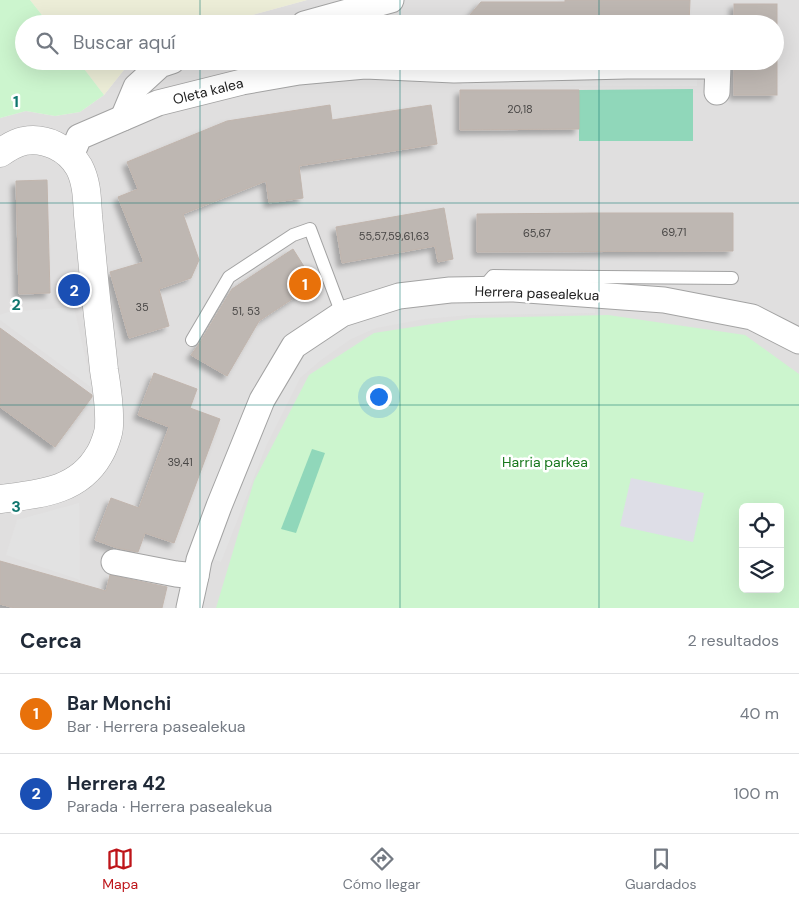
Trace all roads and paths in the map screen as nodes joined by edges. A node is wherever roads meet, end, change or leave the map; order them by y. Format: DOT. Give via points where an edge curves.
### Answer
graph roads {
  1 [pos="391,0"];
  2 [pos="337,15"];
  3 [pos="155,70"];
  4 [pos="321,70"];
  5 [pos="718,70"];
  6 [pos="717,92"];
  7 [pos="123,118"];
  8 [pos="0,153"];
  9 [pos="70,156"];
  10 [pos="732,278"];
  11 [pos="482,289"];
  12 [pos="342,314"];
  13 [pos="192,340"];
  14 [pos="799,341"];
  15 [pos="2,494"];
  16 [pos="114,562"];
  17 [pos="196,576"];
  18 [pos="189,608"];
  1 -- 2 [label="street"];
  3 -- 7 [label="street" via="136,87"];
  4 -- 7 [label="street, Oleta kalea" via="242,82 158,103"];
  5 -- 6 [label="street, Oleta kalea"];
  7 -- 9 [label="street, Oleta kalea" via="78,137"];
  8 -- 9 [label="street" via="24,141 39,141 52,144"];
  9 -- 15 [label="street" via="84,181 87,198 109,428 100,454 88,470 69,485 47,493"];
  10 -- 11 [label="lane" via="493,276"];
  11 -- 12 [label="street, Herrera pasealekua" via="399,296"];
  11 -- 14 [label="street, Herrera pasealekua" via="664,300 752,316"];
  12 -- 13 [label="lane" via="310,229 293,235 229,277"];
  12 -- 17 [label="street, Herrera pasealekua" via="294,346 262,400 198,560"];
  16 -- 17 [label="street"];
  17 -- 18 [label="street, Herrera pasealekua"];
}
